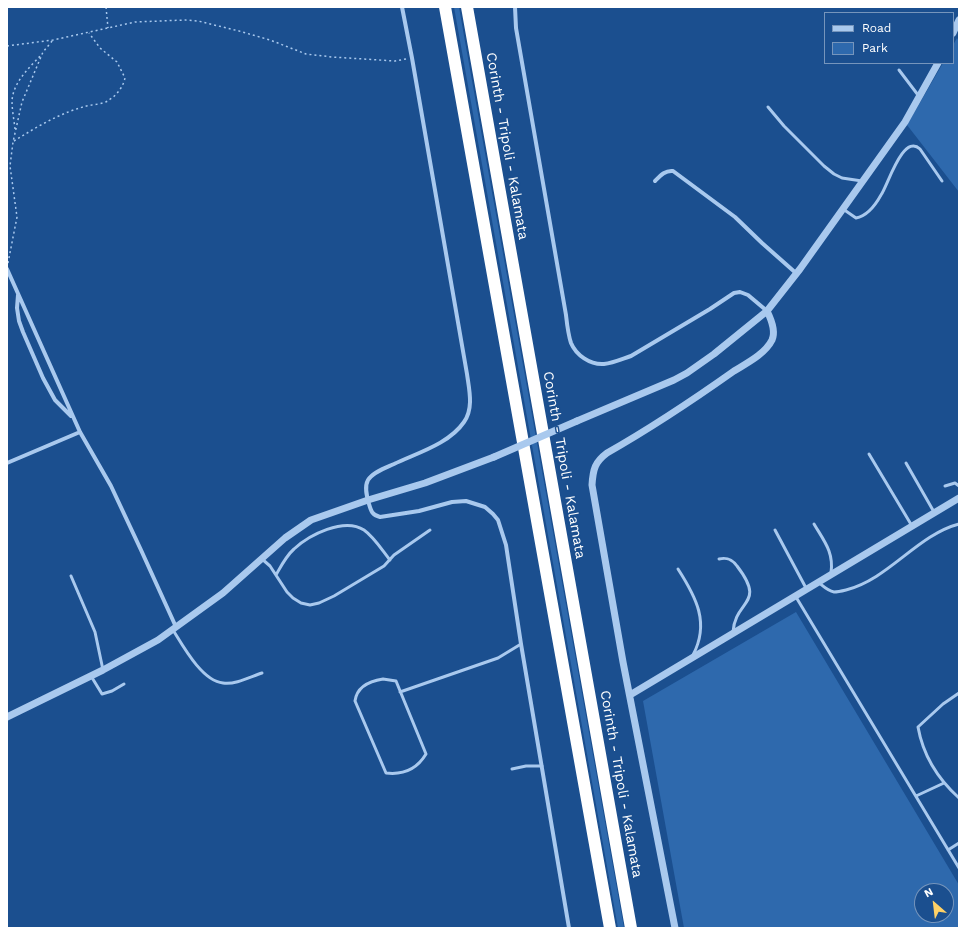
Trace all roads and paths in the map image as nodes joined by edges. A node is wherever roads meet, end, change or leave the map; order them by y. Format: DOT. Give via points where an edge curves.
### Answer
graph roads {
  1 [pos="402,7"];
  2 [pos="445,7"];
  3 [pos="467,7"];
  4 [pos="471,7"];
  5 [pos="515,7"];
  6 [pos="106,8"];
  7 [pos="959,20"];
  8 [pos="108,28"];
  9 [pos="954,31"];
  10 [pos="89,33"];
  11 [pos="472,34"];
  12 [pos="53,40"];
  13 [pos="7,46"];
  14 [pos="43,52"];
  15 [pos="412,58"];
  16 [pos="937,64"];
  17 [pos="899,70"];
  18 [pos="919,97"];
  19 [pos="768,107"];
  20 [pos="15,131"];
  21 [pos="13,142"];
  22 [pos="655,181"];
  23 [pos="864,181"];
  24 [pos="942,181"];
  25 [pos="843,209"];
  26 [pos="7,270"];
  27 [pos="797,274"];
  28 [pos="18,294"];
  29 [pos="767,311"];
  30 [pos="74,419"];
  31 [pos="80,432"];
  32 [pos="869,454"];
  33 [pos="7,463"];
  34 [pos="906,463"];
  35 [pos="945,486"];
  36 [pos="959,486"];
  37 [pos="959,498"];
  38 [pos="368,500"];
  39 [pos="935,512"];
  40 [pos="814,524"];
  41 [pos="959,524"];
  42 [pos="912,526"];
  43 [pos="430,530"];
  44 [pos="775,530"];
  45 [pos="262,559"];
  46 [pos="719,559"];
  47 [pos="390,560"];
  48 [pos="678,569"];
  49 [pos="276,575"];
  50 [pos="831,575"];
  51 [pos="72,576"];
  52 [pos="818,582"];
  53 [pos="806,590"];
  54 [pos="796,596"];
  55 [pos="175,629"];
  56 [pos="733,634"];
  57 [pos="521,644"];
  58 [pos="692,659"];
  59 [pos="103,670"];
  60 [pos="262,673"];
  61 [pos="91,676"];
  62 [pos="124,684"];
  63 [pos="400,692"];
  64 [pos="959,693"];
  65 [pos="630,695"];
  66 [pos="7,718"];
  67 [pos="542,766"];
  68 [pos="512,769"];
  69 [pos="944,783"];
  70 [pos="916,796"];
  71 [pos="959,798"];
  72 [pos="959,843"];
  73 [pos="948,850"];
  74 [pos="959,868"];
  75 [pos="569,928"];
  76 [pos="610,928"];
  77 [pos="631,928"];
  78 [pos="675,928"];
  1 -- 15 [label="street"];
  2 -- 76 [label="highway"];
  3 -- 11 [label="highway, Corinth - Tripoli - Kalamata"];
  4 -- 11 [label="highway"];
  5 -- 29 [label="street" via="516,28 566,315 572,343 577,352 593,363 603,364 631,356 734,293 748,295"];
  6 -- 8 [label="path"];
  7 -- 9 [label="street"];
  8 -- 10 [label="path"];
  8 -- 15 [label="path" via="149,21 198,21 270,40 306,54 395,61"];
  10 -- 12 [label="path"];
  10 -- 21 [label="path" via="100,48 117,62 125,78 122,87 108,101 83,106 64,114"];
  11 -- 77 [label="highway, Corinth - Tripoli - Kalamata"];
  12 -- 13 [label="path"];
  12 -- 14 [label="path"];
  14 -- 20 [label="path" via="22,102"];
  14 -- 20 [label="path" via="18,82 14,92 12,101"];
  15 -- 38 [label="street" via="467,374 469,411 459,428 445,439 371,477 366,487"];
  16 -- 18 [label="street"];
  17 -- 18 [label="lane"];
  18 -- 23 [label="street"];
  19 -- 23 [label="lane" via="829,170 842,178"];
  20 -- 21 [label="path"];
  21 -- 26 [label="path" via="10,166 17,217"];
  22 -- 27 [label="street" via="662,173 672,171 735,217"];
  23 -- 25 [label="street"];
  24 -- 25 [label="lane" via="920,149 913,146 904,150 882,195 863,216 856,218"];
  25 -- 27 [label="street"];
  26 -- 28 [label="street"];
  27 -- 29 [label="street"];
  28 -- 30 [label="street"];
  28 -- 30 [label="street" via="17,308 21,326 43,378 56,400"];
  29 -- 38 [label="street, bridge" via="714,354 674,380 494,457 425,483"];
  29 -- 65 [label="street" via="774,332 773,339 762,352 699,397 607,453 595,467 592,484"];
  30 -- 31 [label="street"];
  31 -- 33 [label="street"];
  31 -- 55 [label="street" via="111,486"];
  32 -- 42 [label="lane"];
  34 -- 39 [label="lane"];
  35 -- 36 [label="lane" via="955,482"];
  37 -- 39 [label="street"];
  38 -- 45 [label="street" via="311,520 285,538"];
  38 -- 57 [label="street" via="371,512 380,517 419,511 457,501 474,503 490,511 498,520 506,546"];
  39 -- 42 [label="street"];
  40 -- 50 [label="lane" via="831,555"];
  41 -- 52 [label="lane" via="930,538 870,581 854,588 834,592"];
  42 -- 50 [label="street"];
  43 -- 47 [label="lane"];
  44 -- 53 [label="lane"];
  45 -- 49 [label="lane"];
  45 -- 55 [label="street" via="223,593"];
  46 -- 56 [label="lane" via="728,558 734,561 743,573 751,593 747,604 736,617"];
  47 -- 49 [label="lane" via="334,596 310,605 293,598"];
  47 -- 49 [label="lane" via="363,529 347,525 337,526 312,536 293,550"];
  48 -- 58 [label="lane" via="690,586 701,619 697,647"];
  50 -- 52 [label="street"];
  51 -- 59 [label="lane" via="95,632"];
  52 -- 53 [label="street"];
  53 -- 54 [label="street"];
  54 -- 56 [label="street"];
  54 -- 70 [label="lane"];
  55 -- 59 [label="street"];
  55 -- 60 [label="lane" via="193,661 218,682 230,683"];
  56 -- 58 [label="street"];
  57 -- 63 [label="lane" via="498,658"];
  57 -- 67 [label="street"];
  58 -- 65 [label="street"];
  59 -- 61 [label="street"];
  61 -- 62 [label="lane" via="102,694"];
  61 -- 66 [label="street"];
  63 -- 63 [label="lane" via="426,754 413,768 403,773 392,774 386,773 355,700 360,689 377,680 396,681"];
  64 -- 69 [label="lane" via="942,704 918,727 932,766"];
  65 -- 78 [label="street"];
  67 -- 68 [label="lane"];
  67 -- 75 [label="street"];
  69 -- 70 [label="lane"];
  69 -- 71 [label="lane"];
  70 -- 73 [label="lane"];
  72 -- 73 [label="lane"];
  73 -- 74 [label="lane"];
}
